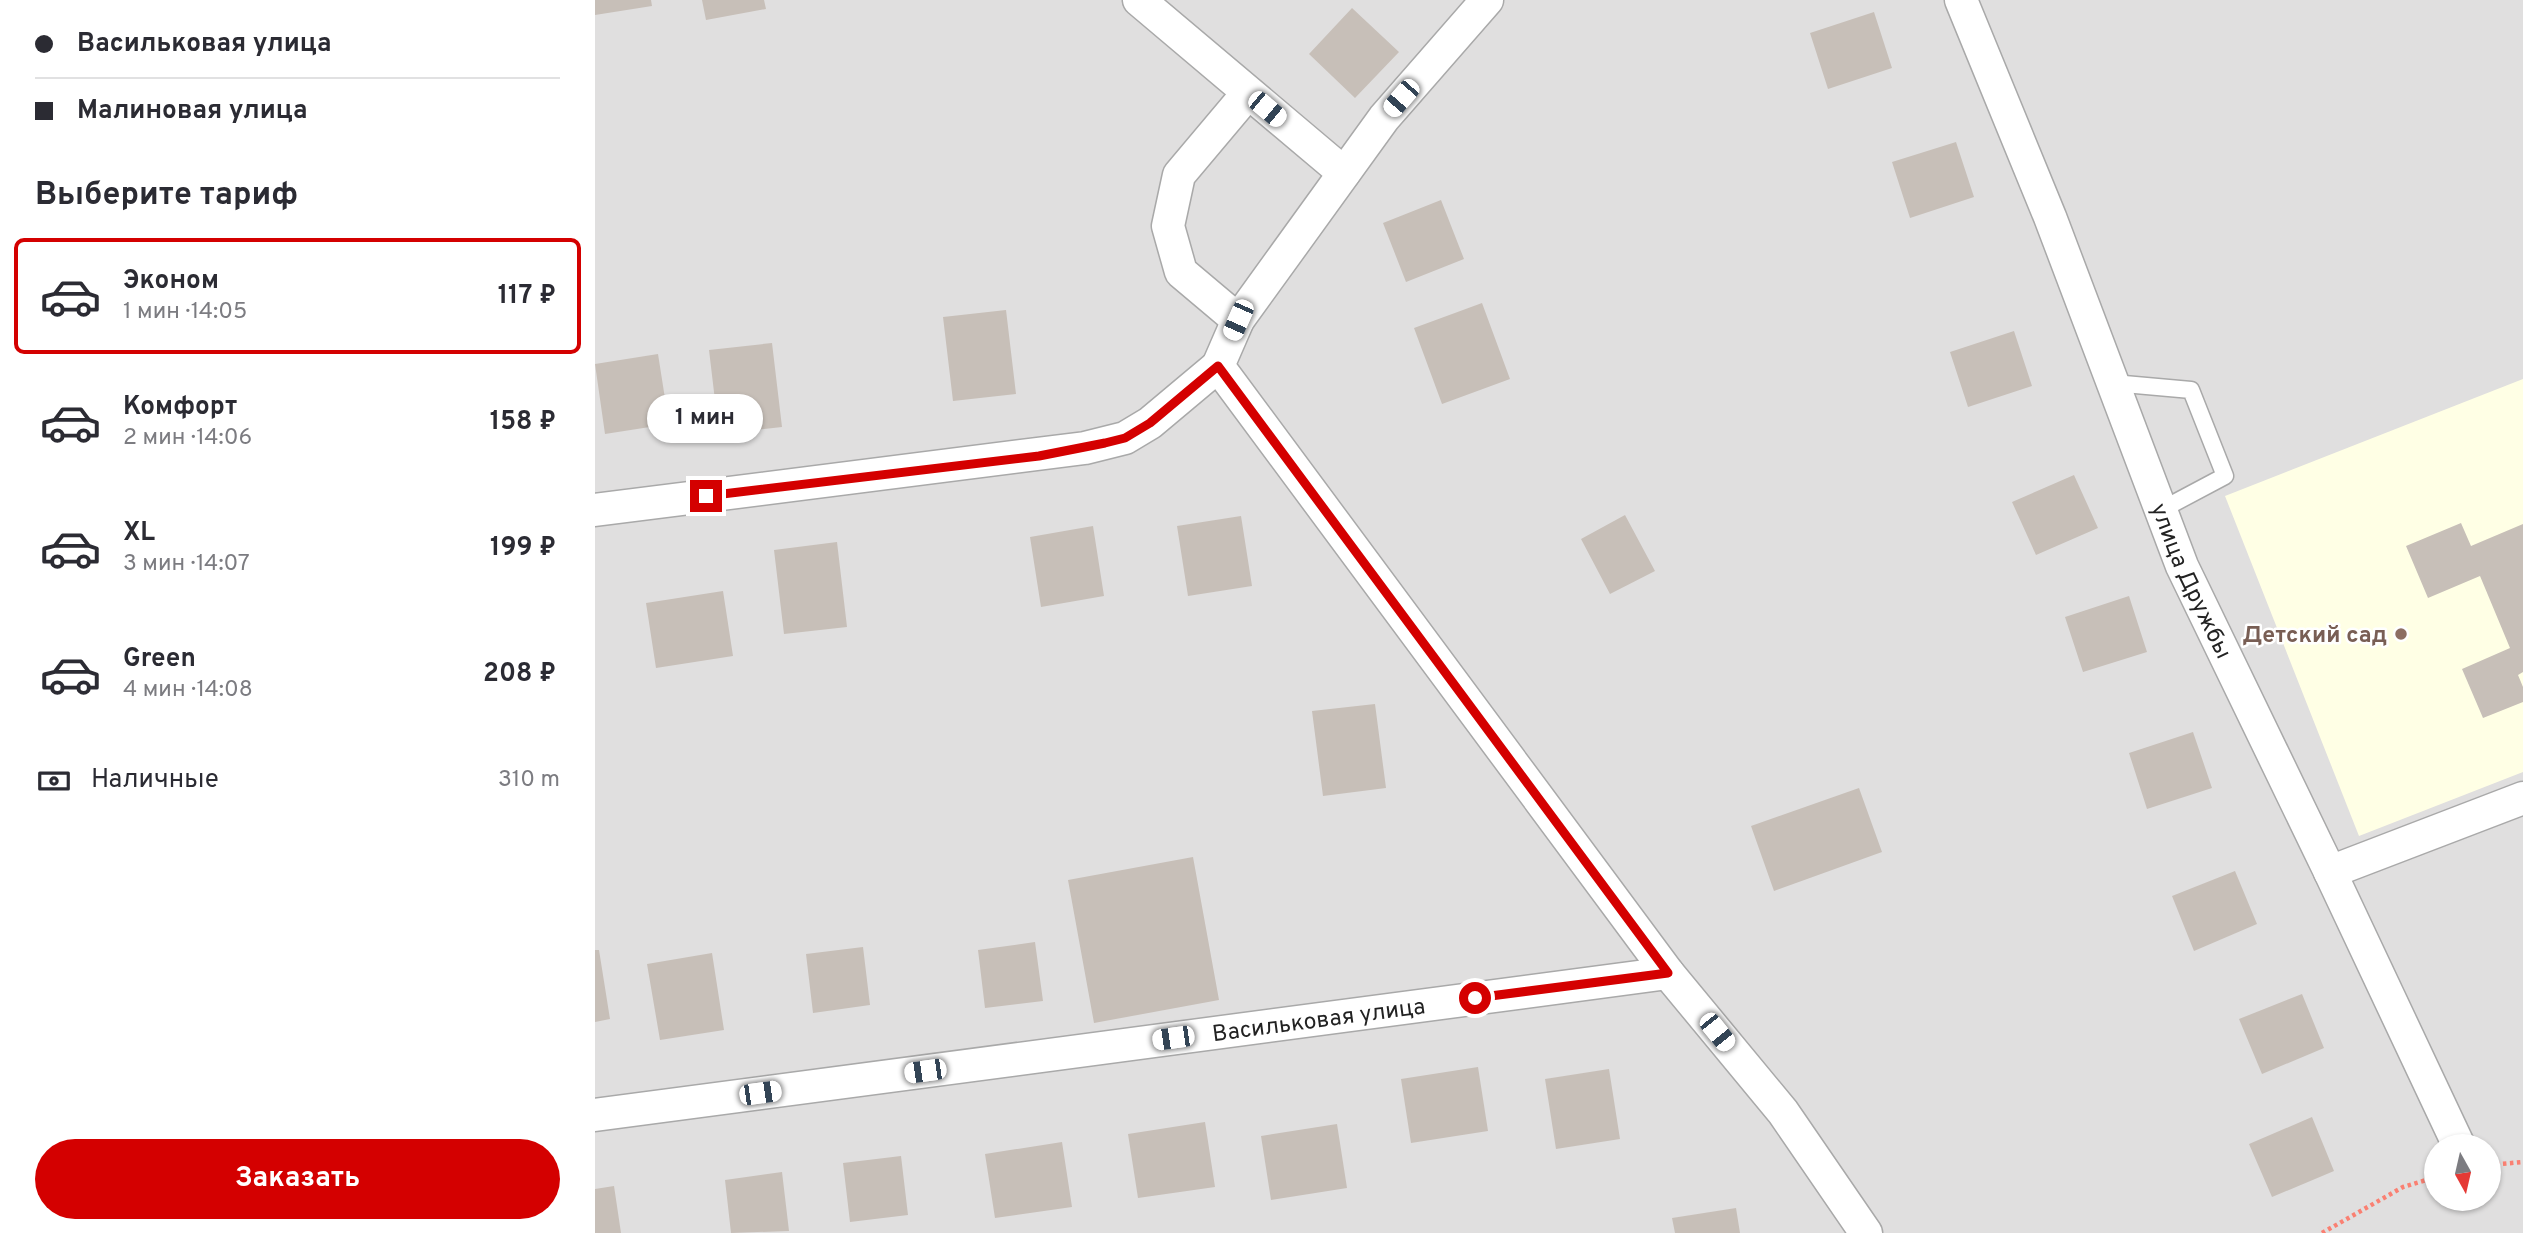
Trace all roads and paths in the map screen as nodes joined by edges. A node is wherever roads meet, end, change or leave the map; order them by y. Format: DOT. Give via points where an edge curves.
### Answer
graph roads {
  1 [pos="1139,0"];
  2 [pos="1487,0"];
  3 [pos="1961,0"];
  4 [pos="1248,93"];
  5 [pos="1344,173"];
  6 [pos="1238,320"];
  7 [pos="1218,366"];
  8 [pos="2113,383"];
  9 [pos="595,510"];
  10 [pos="2161,510"];
  11 [pos="2523,798"];
  12 [pos="2330,872"];
  13 [pos="1668,973"];
  14 [pos="595,1115"];
  15 [pos="2453,1134"];
  16 [pos="2523,1162"];
  17 [pos="2501,1164"];
  18 [pos="2424,1181"];
  19 [pos="1865,1233"];
  20 [pos="2322,1233"];
  1 -- 4 [label="street"];
  2 -- 5 [label="street" via="1384,118"];
  3 -- 8 [label="street, улица Дружбы"];
  4 -- 5 [label="street"];
  4 -- 6 [label="street" via="1179,175 1168,226 1181,272"];
  5 -- 6 [label="street"];
  6 -- 7 [label="street"];
  7 -- 9 [label="street" via="1150,423 1125,438 1085,448"];
  7 -- 13 [label="street"];
  8 -- 10 [label="street, улица Дружбы"];
  8 -- 10 [label="lane" via="2191,390 2225,476"];
  10 -- 12 [label="street, улица Дружбы" via="2182,566"];
  11 -- 12 [label="street"];
  12 -- 15 [label="street, улица Дружбы"];
  13 -- 14 [label="street, Васильковая улица"];
  13 -- 19 [label="street" via="1783,1112"];
  16 -- 17 [label="path"];
  18 -- 20 [label="path" via="2403,1187"];
}
